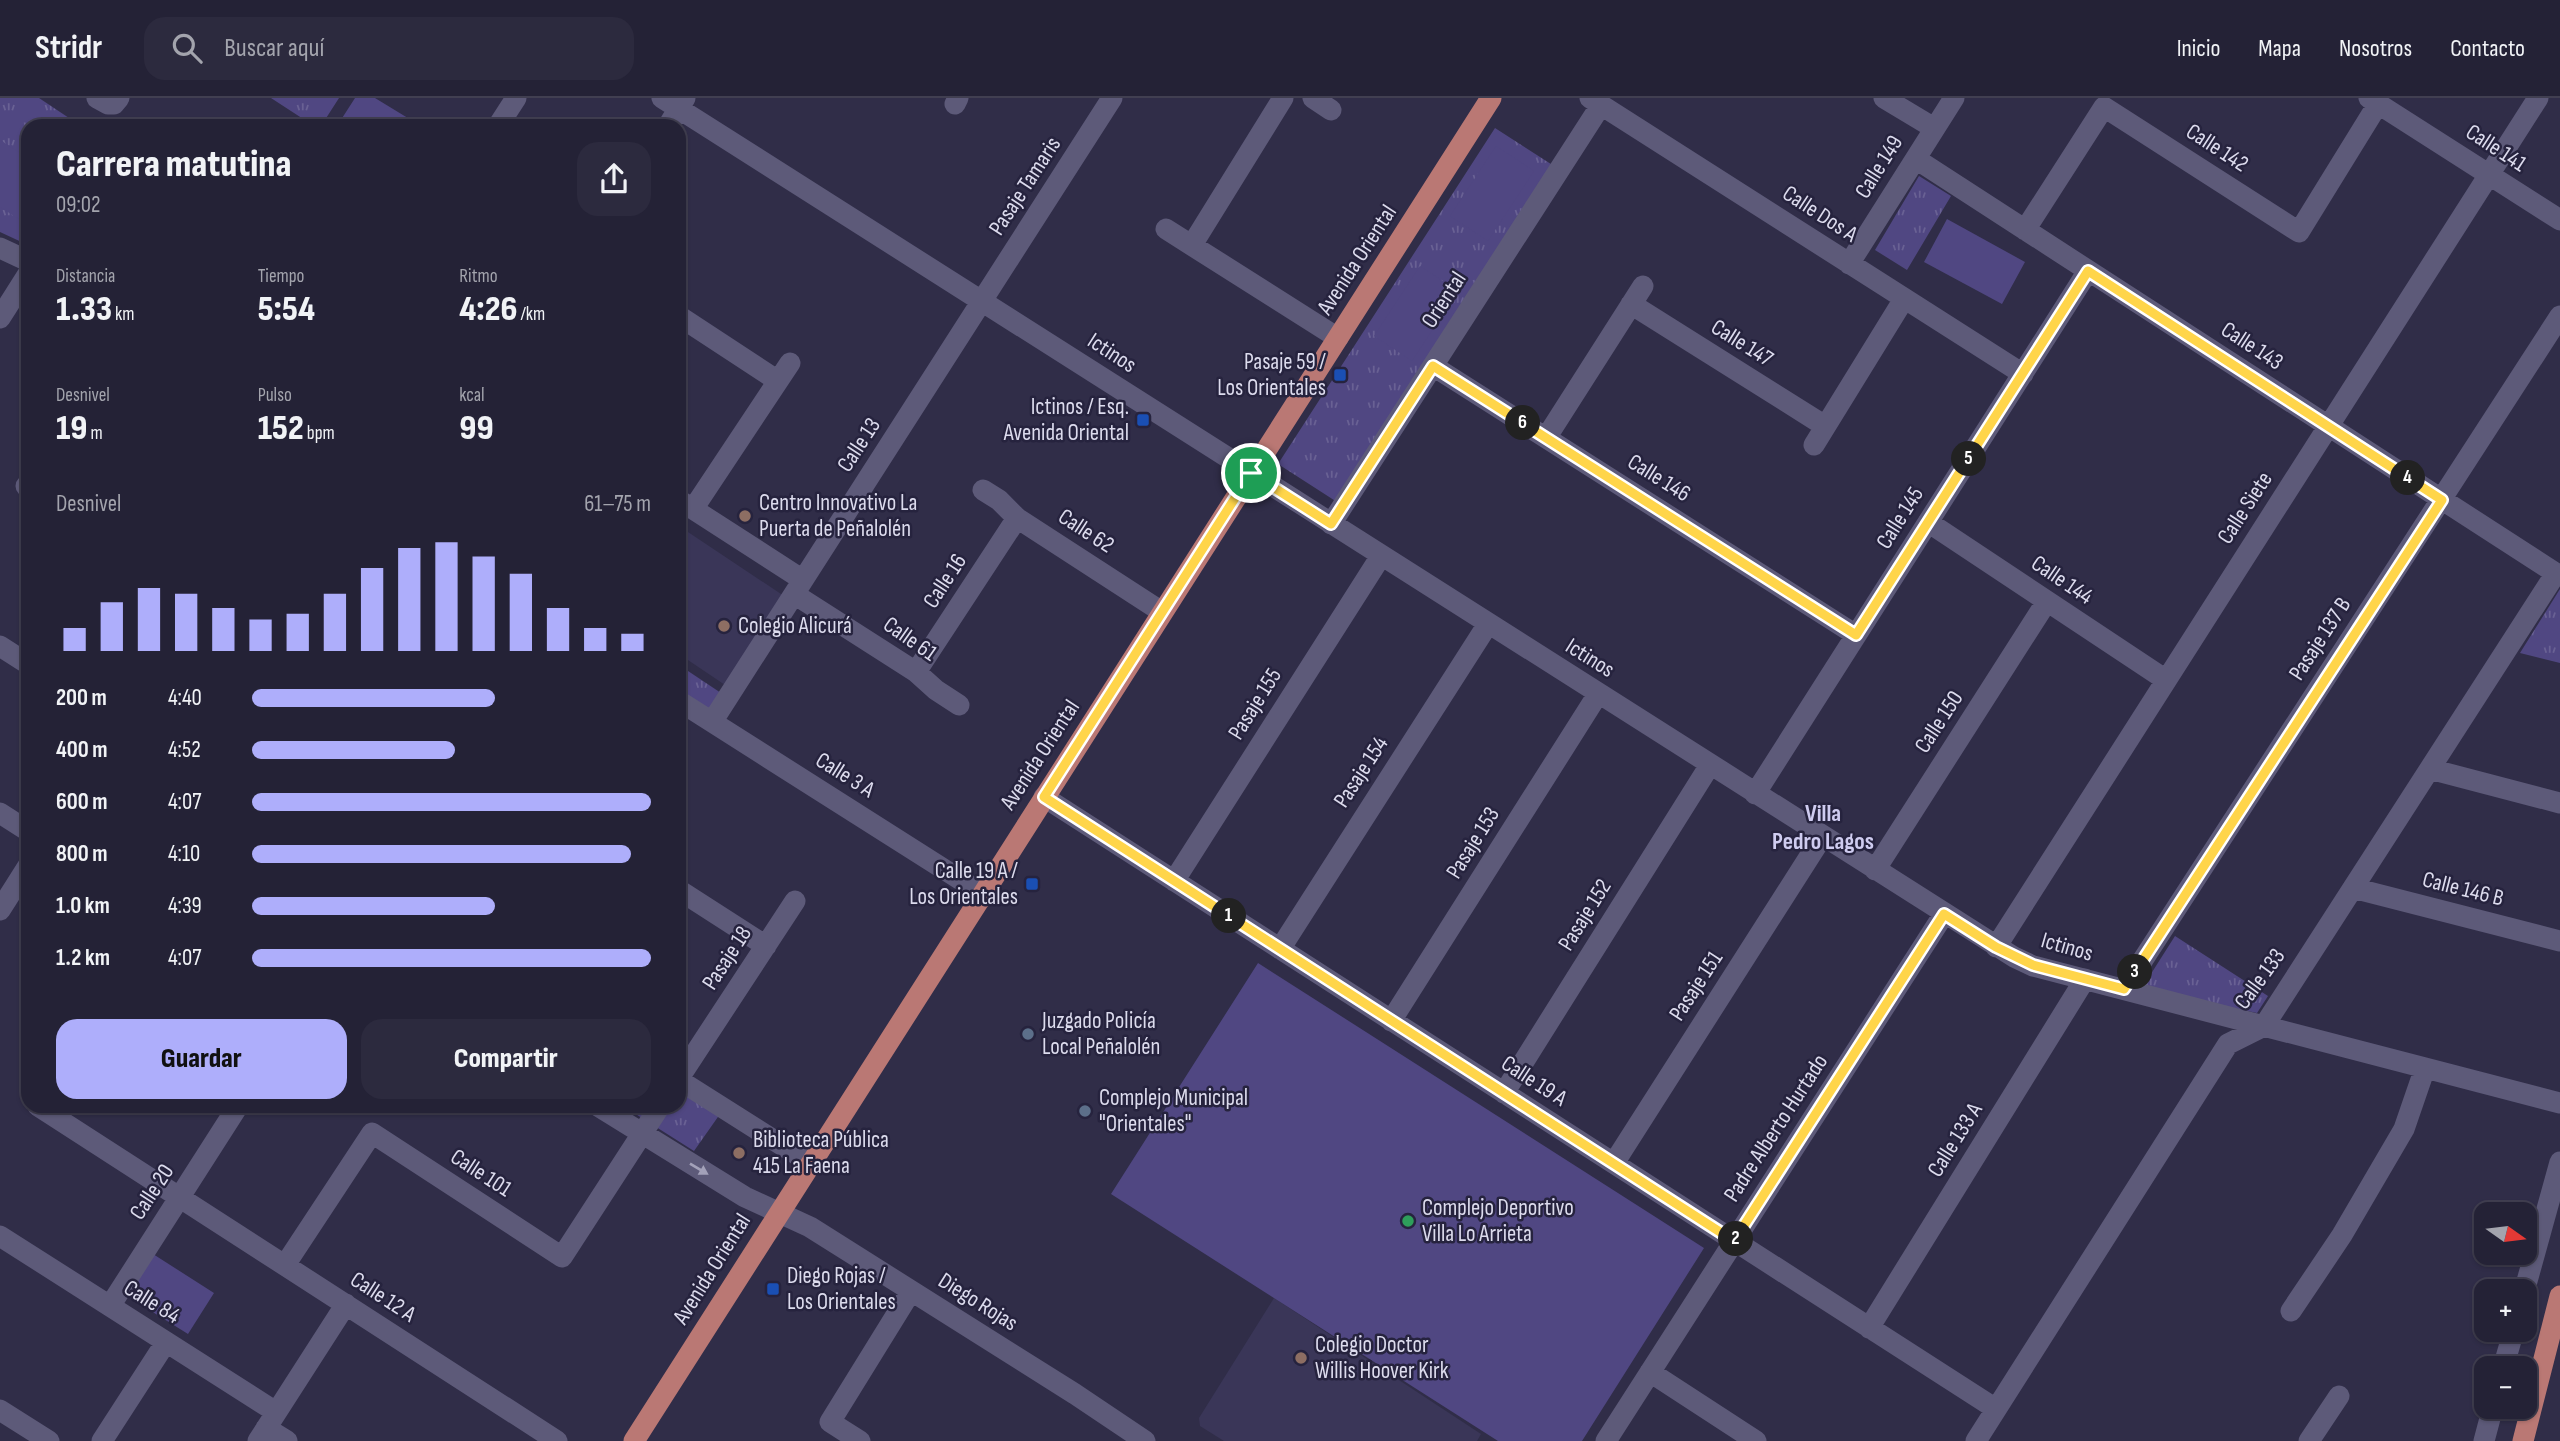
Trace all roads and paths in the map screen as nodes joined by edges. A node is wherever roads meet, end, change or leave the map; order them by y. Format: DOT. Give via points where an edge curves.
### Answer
graph roads {
  1 [pos="97,98"];
  2 [pos="119,98"];
  3 [pos="516,98"];
  4 [pos="1112,98"];
  5 [pos="1283,98"];
  6 [pos="1313,98"];
  7 [pos="1491,98"];
  8 [pos="1884,98"];
  9 [pos="1954,98"];
  10 [pos="2538,98"];
  11 [pos="2374,101"];
  12 [pos="1595,102"];
  13 [pos="673,108"];
  14 [pos="1331,110"];
  15 [pos="502,119"];
  16 [pos="1934,128"];
  17 [pos="1916,159"];
  18 [pos="2489,175"];
  19 [pos="2560,220"];
  20 [pos="1166,229"];
  21 [pos="2025,230"];
  22 [pos="1192,245"];
  23 [pos="0,247"];
  24 [pos="21,258"];
  25 [pos="1849,264"];
  26 [pos="2088,271"];
  27 [pos="21,285"];
  28 [pos="1904,299"];
  29 [pos="982,302"];
  30 [pos="2560,317"];
  31 [pos="0,318"];
  32 [pos="686,320"];
  33 [pos="1338,338"];
  34 [pos="1433,366"];
  35 [pos="2022,374"];
  36 [pos="1825,426"];
  37 [pos="2329,426"];
  38 [pos="1546,438"];
  39 [pos="1814,445"];
  40 [pos="1251,473"];
  41 [pos="983,490"];
  42 [pos="2442,500"];
  43 [pos="686,505"];
  44 [pos="1017,518"];
  45 [pos="1928,522"];
  46 [pos="1331,524"];
  47 [pos="1381,556"];
  48 [pos="2558,574"];
  49 [pos="799,587"];
  50 [pos="2047,601"];
  51 [pos="1162,612"];
  52 [pos="1488,624"];
  53 [pos="1856,635"];
  54 [pos="0,646"];
  55 [pos="21,660"];
  56 [pos="916,672"];
  57 [pos="2166,680"];
  58 [pos="1598,694"];
  59 [pos="686,705"];
  60 [pos="959,705"];
  61 [pos="712,722"];
  62 [pos="1710,765"];
  63 [pos="2431,769"];
  64 [pos="1755,794"];
  65 [pos="1044,797"];
  66 [pos="2560,803"];
  67 [pos="0,813"];
  68 [pos="21,826"];
  69 [pos="1822,837"];
  70 [pos="1875,870"];
  71 [pos="1174,881"];
  72 [pos="2353,888"];
  73 [pos="21,891"];
  74 [pos="983,894"];
  75 [pos="686,895"];
  76 [pos="795,901"];
  77 [pos="0,910"];
  78 [pos="1944,914"];
  79 [pos="2560,941"];
  80 [pos="766,946"];
  81 [pos="1996,947"];
  82 [pos="1280,949"];
  83 [pos="2085,979"];
  84 [pos="2124,989"];
  85 [pos="1391,1021"];
  86 [pos="2264,1026"];
  87 [pos="686,1068"];
  88 [pos="2425,1068"];
  89 [pos="686,1083"];
  90 [pos="1504,1093"];
  91 [pos="2560,1103"];
  92 [pos="63,1113"];
  93 [pos="233,1113"];
  94 [pos="609,1113"];
  95 [pos="655,1113"];
  96 [pos="641,1134"];
  97 [pos="2560,1162"];
  98 [pos="810,1163"];
  99 [pos="1614,1163"];
  100 [pos="180,1196"];
  101 [pos="779,1212"];
  102 [pos="0,1236"];
  103 [pos="1734,1241"];
  104 [pos="285,1265"];
  105 [pos="2528,1279"];
  106 [pos="911,1291"];
  107 [pos="2560,1297"];
  108 [pos="346,1304"];
  109 [pos="110,1306"];
  110 [pos="2291,1311"];
  111 [pos="1869,1328"];
  112 [pos="166,1342"];
  113 [pos="1650,1372"];
  114 [pos="2339,1396"];
  115 [pos="1996,1409"];
  116 [pos="0,1410"];
  117 [pos="2489,1419"];
  118 [pos="267,1427"];
  119 [pos="1982,1439"];
  120 [pos="49,1441"];
  121 [pos="102,1441"];
  122 [pos="287,1441"];
  123 [pos="557,1441"];
  124 [pos="634,1441"];
  125 [pos="860,1441"];
  126 [pos="1145,1441"];
  127 [pos="1606,1441"];
  128 [pos="1756,1441"];
  129 [pos="2309,1441"];
  130 [pos="2483,1441"];
  131 [pos="2523,1441"];
  1 -- 2 [label="street" via="114,104"];
  3 -- 15 [label="street"];
  4 -- 29 [label="street, Pasaje Tamaris"];
  5 -- 22 [label="street"];
  6 -- 14 [label="street"];
  7 -- 33 [label="main road, Avenida Oriental"];
  8 -- 16 [label="street"];
  9 -- 16 [label="street, Calle 149"];
  10 -- 18 [label="street, Calle Siete"];
  11 -- 18 [label="street, Calle 141"];
  11 -- 21 [label="street, Calle 142" via="2299,232 2104,107"];
  12 -- 25 [label="street, Calle Dos A"];
  12 -- 34 [label="street, Oriental"];
  13 -- 29 [label="street, Ictinos"];
  16 -- 17 [label="street, Calle 149"];
  17 -- 21 [label="street, Calle 143"];
  17 -- 25 [label="street, Calle 149"];
  18 -- 19 [label="street, Calle 141"];
  18 -- 37 [label="street, Calle Siete"];
  20 -- 22 [label="street"];
  21 -- 26 [label="street, Calle 143"];
  22 -- 33 [label="street"];
  23 -- 24 [label="street"];
  25 -- 28 [label="street, Calle Dos A"];
  26 -- 35 [label="street, Calle 145"];
  26 -- 37 [label="street, Calle 143"];
  27 -- 31 [label="street"];
  28 -- 35 [label="street, Calle Dos A"];
  28 -- 36 [label="street"];
  29 -- 40 [label="street, Ictinos"];
  29 -- 49 [label="street, Calle 13"];
  30 -- 42 [label="street, Pasaje 137 B"];
  32 -- 43 [label="street" via="784,372"];
  33 -- 40 [label="main road, Avenida Oriental"];
  34 -- 38 [label="street, Calle 146"];
  34 -- 46 [label="street, Oriental"];
  35 -- 45 [label="street, Calle 145"];
  36 -- 38 [label="street, Calle 147" via="1637,295"];
  36 -- 39 [label="street"];
  37 -- 42 [label="street, Calle 143"];
  37 -- 57 [label="street, Calle Siete"];
  38 -- 53 [label="street, Calle 146"];
  40 -- 46 [label="street, Ictinos"];
  40 -- 51 [label="main road, Avenida Oriental"];
  41 -- 44 [label="street, Calle 62"];
  42 -- 48 [label="street, Calle 143"];
  42 -- 84 [label="street, Pasaje 137 B"];
  43 -- 49 [label="street, Calle 61"];
  44 -- 51 [label="street, Calle 62"];
  44 -- 56 [label="street, Calle 16"];
  45 -- 50 [label="street, Calle 144"];
  45 -- 53 [label="street, Calle 145"];
  46 -- 47 [label="street, Ictinos"];
  47 -- 52 [label="street, Ictinos"];
  47 -- 71 [label="street, Pasaje 155"];
  48 -- 63 [label="street, Calle 133"];
  49 -- 56 [label="street, Calle 61"];
  49 -- 61 [label="street, Calle 13"];
  50 -- 57 [label="street, Calle 144"];
  50 -- 70 [label="street, Calle 150"];
  51 -- 65 [label="main road, Avenida Oriental"];
  52 -- 58 [label="street, Ictinos"];
  52 -- 82 [label="street, Pasaje 154"];
  53 -- 64 [label="street, Calle 145"];
  54 -- 55 [label="street"];
  56 -- 60 [label="street, Calle 61"];
  57 -- 81 [label="street, Calle Siete"];
  58 -- 62 [label="street, Ictinos"];
  58 -- 85 [label="street, Pasaje 153"];
  59 -- 61 [label="street, Calle 3 A"];
  61 -- 74 [label="street, Calle 3 A"];
  62 -- 64 [label="street, Ictinos"];
  62 -- 90 [label="street, Pasaje 152"];
  63 -- 66 [label="street"];
  63 -- 72 [label="street, Calle 133"];
  64 -- 69 [label="street, Ictinos"];
  65 -- 71 [label="street, Calle 19 A"];
  65 -- 74 [label="main road, Avenida Oriental"];
  67 -- 68 [label="street"];
  69 -- 70 [label="street, Ictinos"];
  69 -- 99 [label="street, Pasaje 151"];
  70 -- 78 [label="street, Ictinos"];
  71 -- 82 [label="street, Calle 19 A"];
  72 -- 79 [label="street, Calle 146 B"];
  72 -- 86 [label="street, Calle 133"];
  73 -- 77 [label="street"];
  74 -- 98 [label="main road, Avenida Oriental"];
  75 -- 80 [label="street"];
  76 -- 80 [label="street, Pasaje 18"];
  78 -- 81 [label="street, Ictinos"];
  78 -- 103 [label="street, Padre Alberto Hurtado"];
  80 -- 87 [label="street, Pasaje 18"];
  81 -- 83 [label="street, Ictinos" via="2033,965"];
  82 -- 85 [label="street, Calle 19 A"];
  83 -- 84 [label="street, Ictinos"];
  83 -- 111 [label="street, Calle 133 A"];
  84 -- 86 [label="street, Ictinos"];
  85 -- 90 [label="street, Calle 19 A"];
  86 -- 88 [label="street, Ictinos"];
  86 -- 115 [label="street, Calle 133" via="2228,1044"];
  88 -- 91 [label="street, Ictinos"];
  88 -- 110 [label="street" via="2404,1129"];
  89 -- 98 [label="street"];
  90 -- 99 [label="street, Calle 19 A"];
  92 -- 100 [label="street, Calle 12 A"];
  93 -- 100 [label="street, Calle 20"];
  94 -- 96 [label="street, Diego Rojas"];
  95 -- 96 [label="street"];
  96 -- 101 [label="street, Diego Rojas, one-way" via="745,1197"];
  96 -- 104 [label="street, Calle 101" via="562,1258 372,1133"];
  97 -- 105 [label="street"];
  98 -- 101 [label="main road, Avenida Oriental"];
  99 -- 103 [label="street, Calle 19 A"];
  100 -- 104 [label="street, Calle 12 A"];
  100 -- 109 [label="street, Calle 20"];
  101 -- 106 [label="street, Diego Rojas"];
  101 -- 124 [label="main road, Avenida Oriental"];
  102 -- 109 [label="street, Calle 84"];
  103 -- 111 [label="street, Calle 19 A"];
  103 -- 113 [label="street, Padre Alberto Hurtado"];
  104 -- 108 [label="street, Calle 12 A"];
  106 -- 125 [label="street" via="830,1422"];
  106 -- 126 [label="street, Diego Rojas"];
  107 -- 131 [label="main road"];
  108 -- 118 [label="street"];
  108 -- 123 [label="street, Calle 12 A"];
  109 -- 112 [label="street, Calle 84"];
  111 -- 115 [label="street, Calle 19 A"];
  112 -- 118 [label="street, Calle 84"];
  112 -- 121 [label="street"];
  113 -- 127 [label="street, Padre Alberto Hurtado"];
  113 -- 128 [label="street"];
  114 -- 129 [label="street"];
  115 -- 119 [label="street, Calle 133"];
  116 -- 120 [label="street"];
  117 -- 130 [label="street"];
  118 -- 122 [label="street, Calle 84"];
}
